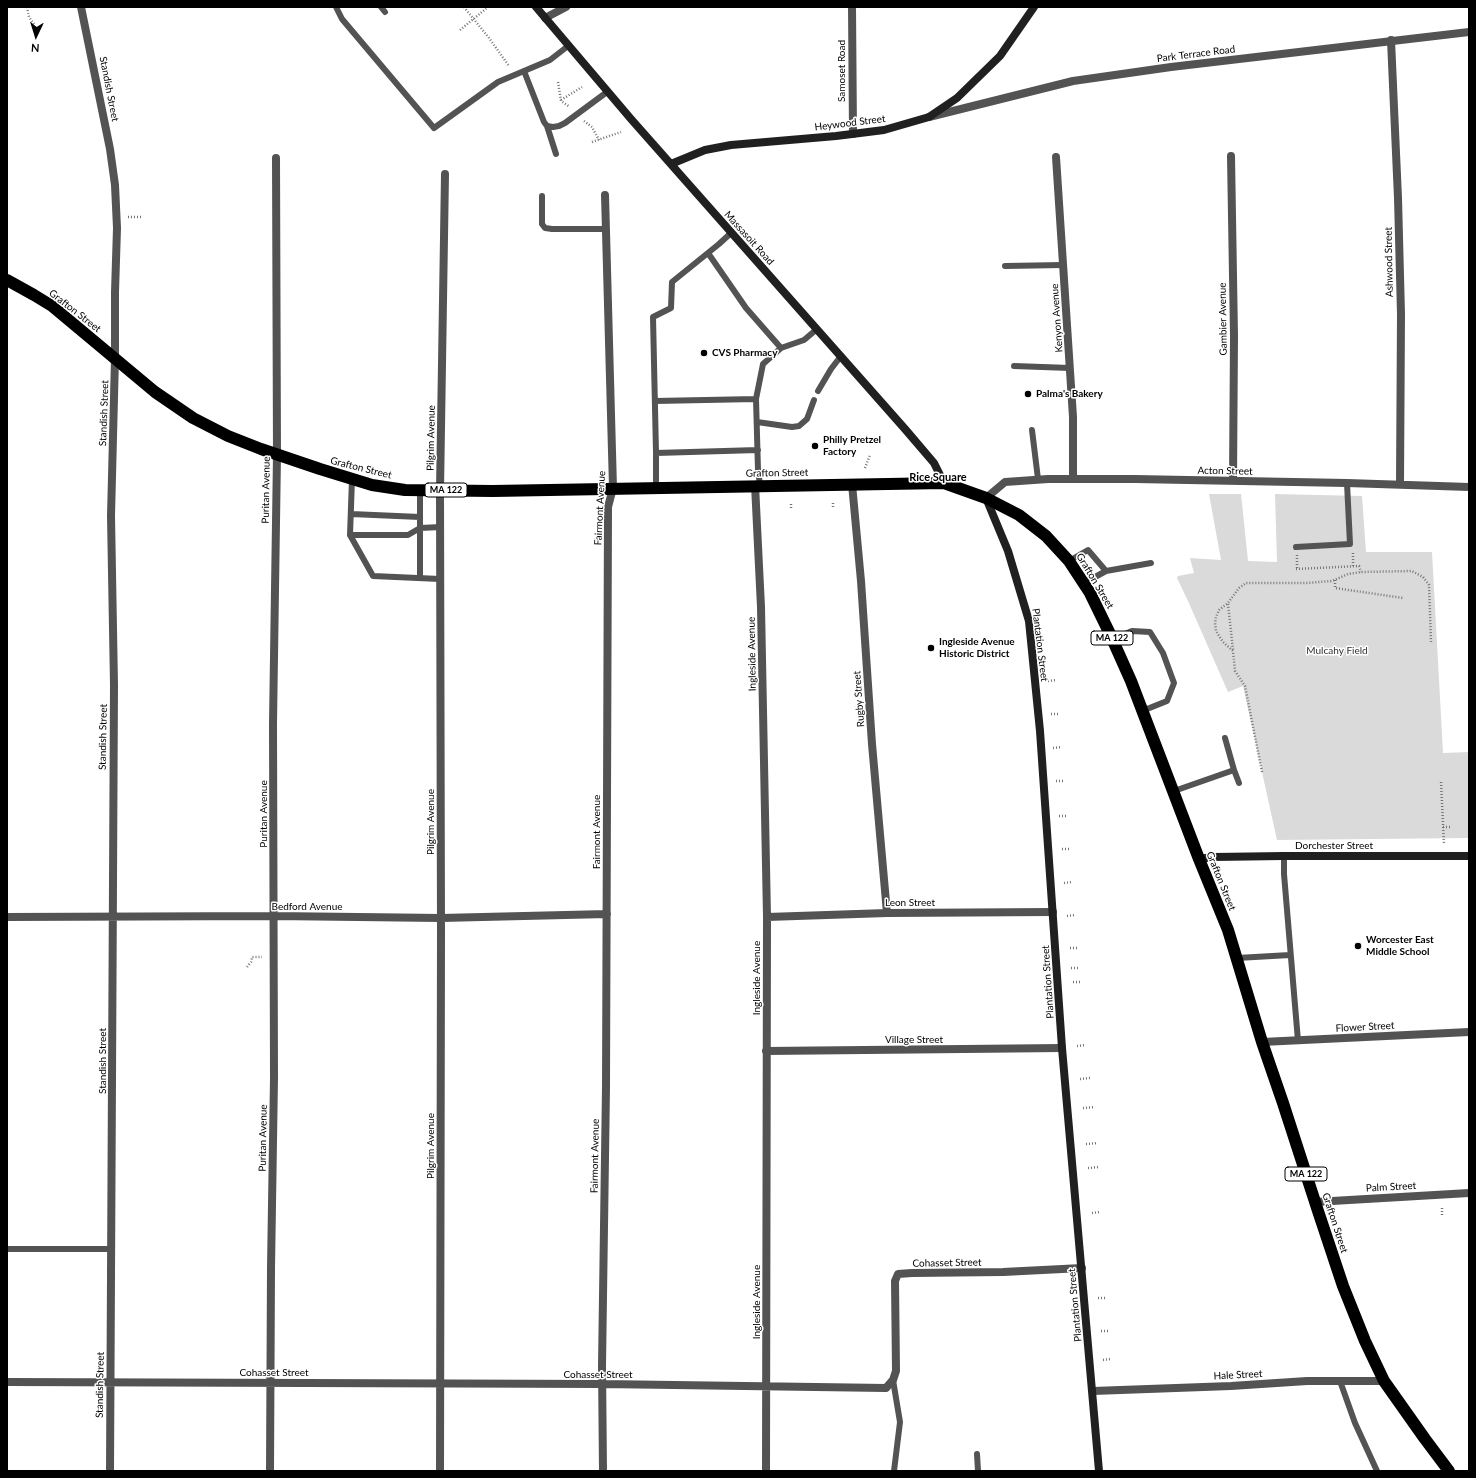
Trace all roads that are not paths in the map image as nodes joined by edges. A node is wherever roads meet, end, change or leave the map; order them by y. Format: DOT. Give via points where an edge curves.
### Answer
graph roads {
  1 [pos="81,7"];
  2 [pos="336,7"];
  3 [pos="536,7"];
  4 [pos="566,7"];
  5 [pos="852,7"];
  6 [pos="1034,7"];
  7 [pos="546,18"];
  8 [pos="1469,32"];
  9 [pos="1391,40"];
  10 [pos="568,46"];
  11 [pos="524,71"];
  12 [pos="608,92"];
  13 [pos="930,117"];
  14 [pos="547,126"];
  15 [pos="853,134"];
  16 [pos="556,154"];
  17 [pos="1231,156"];
  18 [pos="1056,157"];
  19 [pos="276,158"];
  20 [pos="670,164"];
  21 [pos="445,174"];
  22 [pos="605,195"];
  23 [pos="542,196"];
  24 [pos="606,229"];
  25 [pos="731,232"];
  26 [pos="708,253"];
  27 [pos="1063,265"];
  28 [pos="1006,266"];
  29 [pos="7,280"];
  30 [pos="817,329"];
  31 [pos="781,348"];
  32 [pos="841,356"];
  33 [pos="115,358"];
  34 [pos="1014,366"];
  35 [pos="1070,368"];
  36 [pos="818,391"];
  37 [pos="756,399"];
  38 [pos="814,400"];
  39 [pos="655,401"];
  40 [pos="757,422"];
  41 [pos="1032,430"];
  42 [pos="758,450"];
  43 [pos="656,453"];
  44 [pos="277,455"];
  45 [pos="352,479"];
  46 [pos="1038,479"];
  47 [pos="1073,479"];
  48 [pos="1233,481"];
  49 [pos="944,483"];
  50 [pos="1347,483"];
  51 [pos="852,484"];
  52 [pos="1400,484"];
  53 [pos="758,485"];
  54 [pos="656,487"];
  55 [pos="1469,487"];
  56 [pos="613,488"];
  57 [pos="420,490"];
  58 [pos="440,490"];
  59 [pos="986,498"];
  60 [pos="351,514"];
  61 [pos="420,517"];
  62 [pos="420,528"];
  63 [pos="441,528"];
  64 [pos="350,536"];
  65 [pos="1296,547"];
  66 [pos="1069,560"];
  67 [pos="1151,563"];
  68 [pos="1106,570"];
  69 [pos="420,578"];
  70 [pos="440,579"];
  71 [pos="1084,583"];
  72 [pos="1113,639"];
  73 [pos="1142,711"];
  74 [pos="1225,738"];
  75 [pos="1234,770"];
  76 [pos="1239,783"];
  77 [pos="1174,791"];
  78 [pos="1284,856"];
  79 [pos="1469,856"];
  80 [pos="1199,859"];
  81 [pos="1053,912"];
  82 [pos="887,913"];
  83 [pos="607,914"];
  84 [pos="7,916"];
  85 [pos="112,916"];
  86 [pos="274,916"];
  87 [pos="767,917"];
  88 [pos="441,918"];
  89 [pos="1290,955"];
  90 [pos="1237,958"];
  91 [pos="1469,1032"];
  92 [pos="1298,1041"];
  93 [pos="1262,1042"];
  94 [pos="1062,1048"];
  95 [pos="766,1050"];
  96 [pos="1469,1193"];
  97 [pos="1315,1202"];
  98 [pos="7,1249"];
  99 [pos="112,1249"];
  100 [pos="1082,1268"];
  101 [pos="893,1380"];
  102 [pos="1384,1380"];
  103 [pos="1340,1381"];
  104 [pos="7,1382"];
  105 [pos="110,1382"];
  106 [pos="270,1383"];
  107 [pos="440,1384"];
  108 [pos="603,1384"];
  109 [pos="767,1386"];
  110 [pos="1093,1391"];
  111 [pos="978,1454"];
  112 [pos="110,1471"];
  113 [pos="270,1471"];
  114 [pos="440,1471"];
  115 [pos="603,1471"];
  116 [pos="766,1471"];
  117 [pos="894,1471"];
  118 [pos="978,1471"];
  119 [pos="1099,1471"];
  120 [pos="1377,1471"];
  121 [pos="1449,1471"];
  1 -- 33 [label="street, Standish Street" via="109,141 115,185"];
  2 -- 11 [label="lane" via="342,19 434,128 498,82"];
  3 -- 7 [label="street, Massasoit Road"];
  4 -- 7 [label="street"];
  5 -- 15 [label="street, Samoset Road"];
  6 -- 13 [label="street, Heywood Street" via="1000,56 957,98"];
  7 -- 10 [label="street, Massasoit Road"];
  8 -- 9 [label="street, Park Terrace Road"];
  9 -- 13 [label="street, Park Terrace Road" via="1073,81"];
  9 -- 52 [label="street, Ashwood Street" via="1401,314"];
  10 -- 11 [label="lane" via="550,60"];
  10 -- 12 [label="street, Massasoit Road"];
  11 -- 14 [label="lane"];
  12 -- 14 [label="lane" via="559,126"];
  12 -- 20 [label="street, Massasoit Road"];
  13 -- 15 [label="street, Heywood Street" via="884,130"];
  14 -- 16 [label="lane"];
  15 -- 20 [label="street, Heywood Street" via="731,145 704,150"];
  17 -- 48 [label="street, Gambier Avenue"];
  18 -- 27 [label="street, Kenyon Avenue"];
  19 -- 44 [label="street, Puritan Avenue"];
  20 -- 25 [label="street, Massasoit Road"];
  21 -- 58 [label="street, Pilgrim Avenue"];
  22 -- 24 [label="street, Fairmont Avenue"];
  23 -- 24 [label="lane" via="542,224 545,228"];
  24 -- 56 [label="street, Fairmont Avenue"];
  25 -- 26 [label="lane"];
  25 -- 30 [label="street, Massasoit Road"];
  26 -- 31 [label="lane" via="746,308"];
  26 -- 39 [label="lane" via="672,282 672,308 653,317"];
  27 -- 28 [label="lane"];
  27 -- 35 [label="street, Kenyon Avenue"];
  29 -- 33 [label="highway, Grafton Street / MA 122" via="52,306"];
  30 -- 31 [label="lane" via="804,340"];
  30 -- 32 [label="street, Massasoit Road"];
  31 -- 37 [label="lane" via="763,364"];
  32 -- 36 [label="lane"];
  32 -- 49 [label="street, Massasoit Road" via="934,463"];
  33 -- 44 [label="highway, Grafton Street / MA 122" via="155,392 193,418 228,436"];
  33 -- 85 [label="street, Standish Street" via="110,516 114,685"];
  34 -- 35 [label="lane"];
  35 -- 47 [label="street, Kenyon Avenue"];
  37 -- 39 [label="lane"];
  37 -- 40 [label="lane"];
  38 -- 40 [label="lane" via="807,419 798,426"];
  39 -- 43 [label="lane"];
  40 -- 42 [label="lane"];
  41 -- 46 [label="lane"];
  42 -- 43 [label="lane"];
  42 -- 53 [label="lane"];
  43 -- 54 [label="lane"];
  44 -- 45 [label="highway, Grafton Street / MA 122"];
  44 -- 86 [label="street, Puritan Avenue"];
  45 -- 57 [label="highway, Grafton Street / MA 122" via="405,490"];
  45 -- 60 [label="lane"];
  46 -- 47 [label="street, Acton Street"];
  46 -- 59 [label="street, Acton Street" via="1005,482"];
  47 -- 48 [label="street, Acton Street"];
  48 -- 50 [label="street, Acton Street"];
  49 -- 51 [label="highway, Grafton Street / MA 122"];
  49 -- 59 [label="highway, Grafton Street / MA 122"];
  50 -- 52 [label="street, Acton Street"];
  50 -- 65 [label="lane" via="1350,544"];
  51 -- 53 [label="highway, Grafton Street / MA 122"];
  51 -- 82 [label="street, Rugby Street"];
  52 -- 55 [label="street, Acton Street"];
  53 -- 54 [label="highway, Grafton Street / MA 122"];
  53 -- 87 [label="street, Ingleside Avenue"];
  54 -- 56 [label="highway, Grafton Street / MA 122"];
  56 -- 58 [label="highway, Grafton Street / MA 122"];
  56 -- 83 [label="street, Fairmont Avenue" via="608,507"];
  57 -- 58 [label="highway, Grafton Street / MA 122"];
  57 -- 61 [label="lane"];
  58 -- 63 [label="street, Pilgrim Avenue"];
  59 -- 66 [label="highway, Grafton Street / MA 122" via="1025,519"];
  59 -- 81 [label="street, Plantation Street" via="1008,551 1029,621"];
  60 -- 61 [label="lane"];
  60 -- 64 [label="lane"];
  61 -- 62 [label="lane"];
  62 -- 63 [label="lane"];
  62 -- 64 [label="lane" via="408,535"];
  62 -- 69 [label="lane"];
  63 -- 70 [label="street, Pilgrim Avenue"];
  64 -- 69 [label="lane" via="373,576"];
  66 -- 68 [label="lane" via="1088,550"];
  66 -- 71 [label="highway, Grafton Street / MA 122"];
  67 -- 68 [label="lane"];
  68 -- 71 [label="lane"];
  69 -- 70 [label="lane"];
  70 -- 88 [label="street, Pilgrim Avenue"];
  71 -- 72 [label="highway, Grafton Street / MA 122"];
  72 -- 73 [label="highway, Grafton Street / MA 122"];
  72 -- 73 [label="lane" via="1132,631 1150,632 1162,653 1174,684 1167,701"];
  73 -- 77 [label="highway, Grafton Street / MA 122"];
  74 -- 75 [label="lane"];
  75 -- 76 [label="lane"];
  75 -- 77 [label="lane"];
  77 -- 80 [label="highway, Grafton Street / MA 122"];
  78 -- 79 [label="street, Dorchester Street"];
  78 -- 80 [label="street, Dorchester Street"];
  78 -- 89 [label="lane"];
  80 -- 90 [label="highway, Grafton Street / MA 122"];
  81 -- 82 [label="street, Leon Street"];
  81 -- 94 [label="street, Plantation Street"];
  82 -- 87 [label="street, Leon Street"];
  83 -- 88 [label="street, Bedford Avenue"];
  83 -- 108 [label="street, Fairmont Avenue"];
  84 -- 85 [label="street, Bedford Avenue"];
  85 -- 86 [label="street, Bedford Avenue"];
  85 -- 99 [label="street, Standish Street"];
  86 -- 88 [label="street, Bedford Avenue"];
  86 -- 106 [label="street, Puritan Avenue"];
  87 -- 95 [label="street, Ingleside Avenue"];
  88 -- 107 [label="street, Pilgrim Avenue"];
  89 -- 90 [label="lane"];
  89 -- 92 [label="lane"];
  90 -- 93 [label="highway, Grafton Street / MA 122"];
  91 -- 92 [label="street, Flower Street"];
  92 -- 93 [label="street, Flower Street"];
  93 -- 97 [label="highway, Grafton Street / MA 122"];
  94 -- 95 [label="street, Village Street"];
  94 -- 100 [label="street, Plantation Street"];
  95 -- 109 [label="street, Ingleside Avenue"];
  96 -- 97 [label="street, Palm Street"];
  97 -- 102 [label="highway, Grafton Street / MA 122" via="1349,1300"];
  98 -- 99 [label="lane"];
  99 -- 105 [label="street, Standish Street"];
  100 -- 101 [label="street, Cohasset Street" via="898,1274 894,1281 896,1371"];
  100 -- 110 [label="street, Plantation Street"];
  101 -- 109 [label="street, Cohasset Street" via="886,1388"];
  101 -- 117 [label="lane" via="900,1422"];
  102 -- 103 [label="street, Hale Street"];
  102 -- 121 [label="highway, Grafton Street / MA 122"];
  103 -- 110 [label="street, Hale Street"];
  103 -- 120 [label="lane"];
  104 -- 105 [label="street, Cohasset Street"];
  105 -- 106 [label="street, Cohasset Street"];
  105 -- 112 [label="street, Standish Street"];
  106 -- 107 [label="street, Cohasset Street"];
  106 -- 113 [label="street, Puritan Avenue"];
  107 -- 108 [label="street, Cohasset Street"];
  107 -- 114 [label="street, Pilgrim Avenue"];
  108 -- 109 [label="street, Cohasset Street"];
  108 -- 115 [label="street, Fairmont Avenue"];
  109 -- 116 [label="street, Ingleside Avenue"];
  110 -- 119 [label="street, Plantation Street"];
  111 -- 118 [label="lane"];
}
